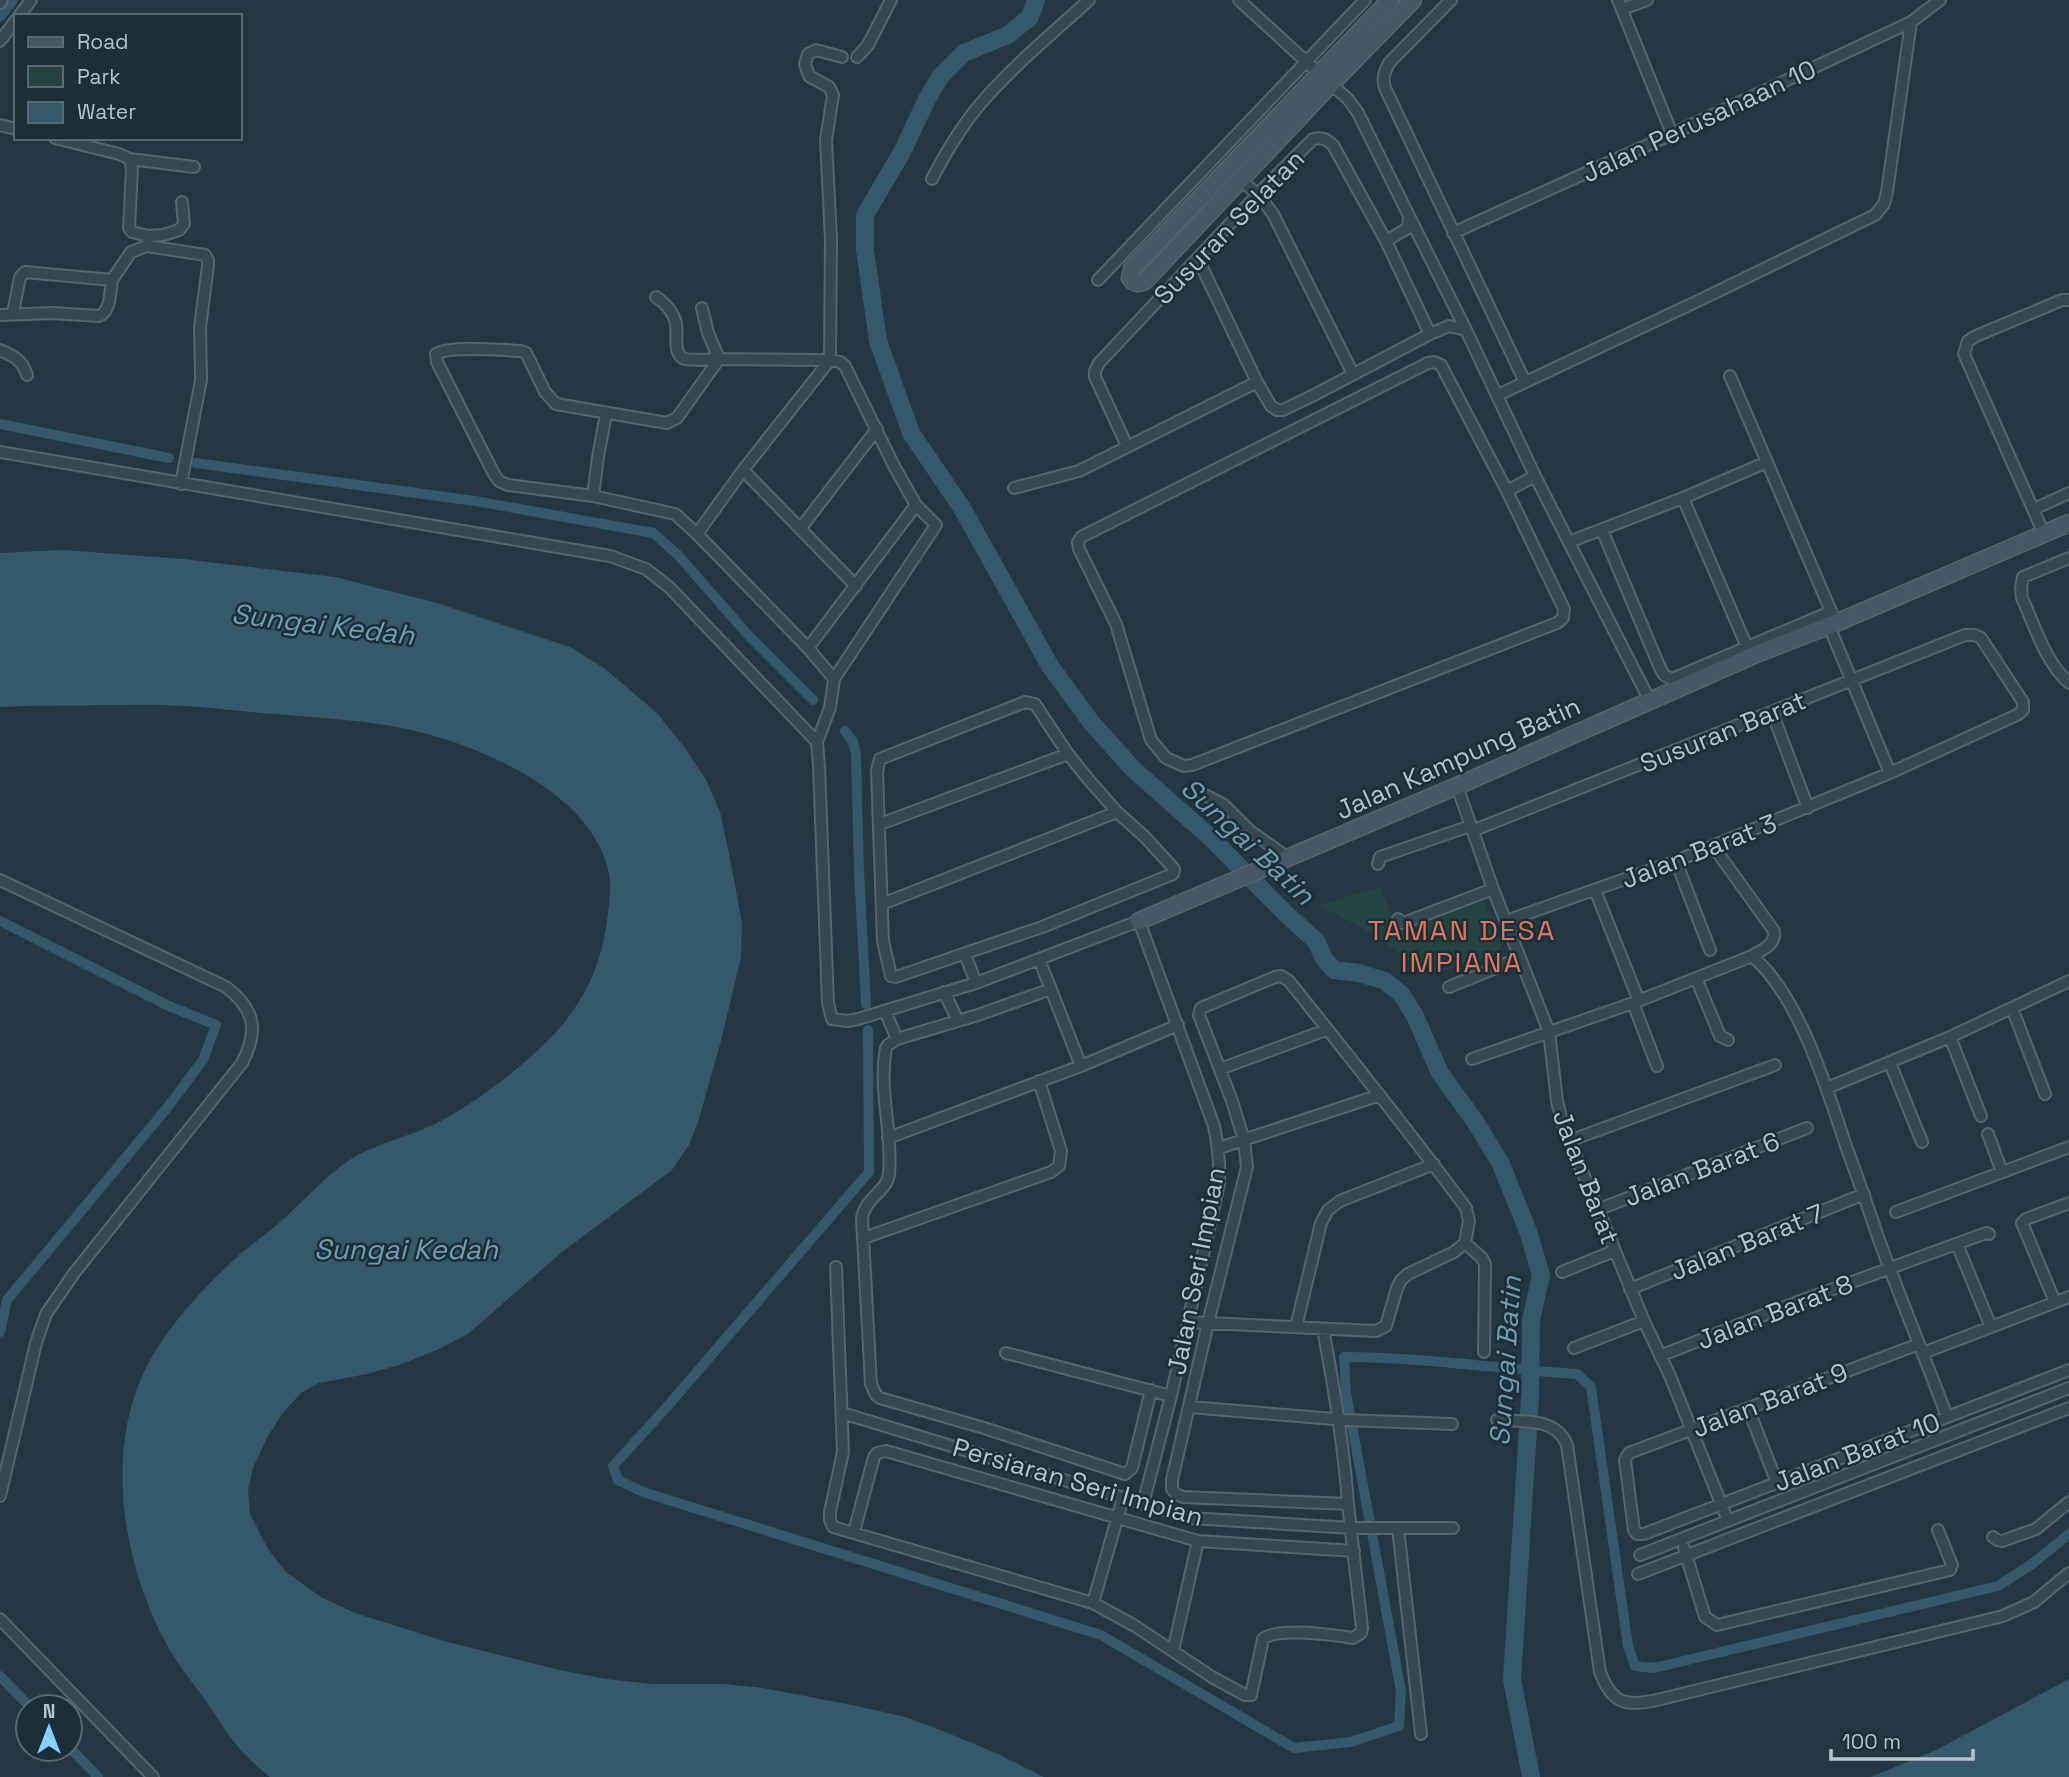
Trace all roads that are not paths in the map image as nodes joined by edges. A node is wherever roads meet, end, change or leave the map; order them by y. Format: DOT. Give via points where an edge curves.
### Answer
graph roads {
  1 [pos="891,0"];
  2 [pos="1089,0"];
  3 [pos="1239,0"];
  4 [pos="1365,0"];
  5 [pos="1390,0"];
  6 [pos="1413,0"];
  7 [pos="1451,0"];
  8 [pos="1647,0"];
  9 [pos="1940,0"];
  10 [pos="1621,5"];
  11 [pos="1911,22"];
  12 [pos="14,23"];
  13 [pos="0,41"];
  14 [pos="842,57"];
  15 [pos="857,57"];
  16 [pos="1306,62"];
  17 [pos="1325,78"];
  18 [pos="1672,134"];
  19 [pos="63,140"];
  20 [pos="130,159"];
  21 [pos="194,167"];
  22 [pos="932,179"];
  23 [pos="1241,181"];
  24 [pos="1258,194"];
  25 [pos="183,202"];
  26 [pos="1409,216"];
  27 [pos="1453,233"];
  28 [pos="147,241"];
  29 [pos="1386,242"];
  30 [pos="1198,259"];
  31 [pos="112,280"];
  32 [pos="1098,280"];
  33 [pos="656,297"];
  34 [pos="2069,300"];
  35 [pos="702,308"];
  36 [pos="13,313"];
  37 [pos="0,314"];
  38 [pos="1466,330"];
  39 [pos="1430,334"];
  40 [pos="0,350"];
  41 [pos="719,359"];
  42 [pos="830,359"];
  43 [pos="1353,374"];
  44 [pos="27,375"];
  45 [pos="1730,376"];
  46 [pos="1257,382"];
  47 [pos="1525,382"];
  48 [pos="1498,395"];
  49 [pos="606,414"];
  50 [pos="877,429"];
  51 [pos="1127,446"];
  52 [pos="0,452"];
  53 [pos="1767,462"];
  54 [pos="743,470"];
  55 [pos="1535,476"];
  56 [pos="181,484"];
  57 [pos="1014,488"];
  58 [pos="1507,491"];
  59 [pos="2069,494"];
  60 [pos="593,496"];
  61 [pos="1683,498"];
  62 [pos="916,505"];
  63 [pos="2034,509"];
  64 [pos="2069,523"];
  65 [pos="800,529"];
  66 [pos="1602,530"];
  67 [pos="697,534"];
  68 [pos="2044,534"];
  69 [pos="1569,542"];
  70 [pos="2069,558"];
  71 [pos="856,586"];
  72 [pos="1832,620"];
  73 [pos="808,648"];
  74 [pos="1751,651"];
  75 [pos="834,679"];
  76 [pos="1852,680"];
  77 [pos="2069,683"];
  78 [pos="1650,701"];
  79 [pos="2023,702"];
  80 [pos="1772,712"];
  81 [pos="817,742"];
  82 [pos="1068,754"];
  83 [pos="1889,773"];
  84 [pos="1457,786"];
  85 [pos="1205,795"];
  86 [pos="1808,808"];
  87 [pos="1117,812"];
  88 [pos="880,824"];
  89 [pos="1471,829"];
  90 [pos="1713,846"];
  91 [pos="1288,858"];
  92 [pos="1676,861"];
  93 [pos="1378,864"];
  94 [pos="0,880"];
  95 [pos="1493,889"];
  96 [pos="1595,891"];
  97 [pos="882,904"];
  98 [pos="1398,919"];
  99 [pos="1139,921"];
  100 [pos="1506,921"];
  101 [pos="1710,950"];
  102 [pos="965,954"];
  103 [pos="1752,956"];
  104 [pos="1520,958"];
  105 [pos="1039,959"];
  106 [pos="1696,978"];
  107 [pos="2069,981"];
  108 [pos="976,983"];
  109 [pos="1449,987"];
  110 [pos="1051,989"];
  111 [pos="944,992"];
  112 [pos="1636,1002"];
  113 [pos="2012,1008"];
  114 [pos="885,1011"];
  115 [pos="958,1021"];
  116 [pos="1178,1025"];
  117 [pos="1326,1030"];
  118 [pos="1549,1032"];
  119 [pos="1950,1037"];
  120 [pos="898,1040"];
  121 [pos="1728,1040"];
  122 [pos="1472,1059"];
  123 [pos="1889,1063"];
  124 [pos="1776,1065"];
  125 [pos="1081,1066"];
  126 [pos="1657,1066"];
  127 [pos="1220,1069"];
  128 [pos="1039,1082"];
  129 [pos="1827,1088"];
  130 [pos="2045,1094"];
  131 [pos="1380,1095"];
  132 [pos="1981,1116"];
  133 [pos="1807,1128"];
  134 [pos="1987,1134"];
  135 [pos="888,1138"];
  136 [pos="1244,1140"];
  137 [pos="1569,1141"];
  138 [pos="1922,1142"];
  139 [pos="2069,1147"];
  140 [pos="1219,1148"];
  141 [pos="1434,1164"];
  142 [pos="2003,1172"];
  143 [pos="1864,1194"];
  144 [pos="2069,1203"];
  145 [pos="1597,1210"];
  146 [pos="1896,1212"];
  147 [pos="1989,1234"];
  148 [pos="864,1238"];
  149 [pos="1465,1243"];
  150 [pos="1956,1244"];
  151 [pos="1614,1251"];
  152 [pos="835,1267"];
  153 [pos="1889,1269"];
  154 [pos="1562,1272"];
  155 [pos="1630,1289"];
  156 [pos="2069,1297"];
  157 [pos="2054,1302"];
  158 [pos="1644,1321"];
  159 [pos="1187,1322"];
  160 [pos="1208,1323"];
  161 [pos="1296,1327"];
  162 [pos="1991,1327"];
  163 [pos="1323,1329"];
  164 [pos="1574,1348"];
  165 [pos="1921,1349"];
  166 [pos="1484,1352"];
  167 [pos="1006,1353"];
  168 [pos="1660,1356"];
  169 [pos="2069,1370"];
  170 [pos="2069,1388"];
  171 [pos="1151,1390"];
  172 [pos="1171,1396"];
  173 [pos="1189,1407"];
  174 [pos="1748,1408"];
  175 [pos="2069,1408"];
  176 [pos="842,1413"];
  177 [pos="1947,1417"];
  178 [pos="1343,1420"];
  179 [pos="1497,1420"];
  180 [pos="1452,1424"];
  181 [pos="1691,1429"];
  182 [pos="1777,1483"];
  183 [pos="0,1496"];
  184 [pos="1123,1498"];
  185 [pos="2069,1502"];
  186 [pos="1143,1504"];
  187 [pos="1348,1504"];
  188 [pos="1721,1504"];
  189 [pos="1118,1519"];
  190 [pos="1728,1521"];
  191 [pos="1356,1528"];
  192 [pos="1398,1528"];
  193 [pos="1453,1528"];
  194 [pos="1938,1530"];
  195 [pos="854,1532"];
  196 [pos="1644,1534"];
  197 [pos="1993,1537"];
  198 [pos="1681,1539"];
  199 [pos="1198,1541"];
  200 [pos="1354,1551"];
  201 [pos="1640,1555"];
  202 [pos="1687,1555"];
  203 [pos="2069,1573"];
  204 [pos="1638,1574"];
  205 [pos="1093,1603"];
  206 [pos="0,1619"];
  207 [pos="1173,1651"];
  208 [pos="1421,1734"];
  209 [pos="153,1777"];
  1 -- 15 [label="street"];
  2 -- 22 [label="street" via="981,103"];
  3 -- 16 [label="street"];
  4 -- 16 [label="street"];
  5 -- 17 [label="street"];
  6 -- 17 [label="street"];
  7 -- 27 [label="street" via="1389,63 1383,81"];
  8 -- 10 [label="street"];
  9 -- 11 [label="street, Jalan Perusahaan 10"];
  10 -- 18 [label="street"];
  11 -- 18 [label="street, Jalan Perusahaan 10"];
  11 -- 47 [label="street" via="1888,192 1875,215"];
  12 -- 13 [label="street"];
  14 -- 42 [label="street" via="816,50 808,54 805,64 809,76 833,94 826,140"];
  16 -- 17 [label="street"];
  16 -- 32 [label="street"];
  17 -- 23 [label="street"];
  17 -- 23 [label="street" via="1132,269 1132,281 1145,281"];
  17 -- 26 [label="street" via="1358,113"];
  18 -- 27 [label="street, Jalan Perusahaan 10"];
  19 -- 20 [label="street"];
  20 -- 21 [label="street"];
  20 -- 28 [label="street" via="129,228"];
  23 -- 24 [label="street"];
  24 -- 29 [label="street, Susuran Selatan" via="1313,139 1326,139"];
  24 -- 30 [label="street, Susuran Selatan"];
  24 -- 43 [label="street" via="1273,214"];
  25 -- 28 [label="street" via="184,224 179,230"];
  26 -- 29 [label="street" via="1408,228"];
  26 -- 38 [label="street"];
  27 -- 47 [label="street"];
  28 -- 31 [label="street" via="131,252"];
  28 -- 56 [label="street" via="205,255 208,260 200,327 201,380"];
  29 -- 39 [label="street, Susuran Selatan"];
  30 -- 46 [label="street"];
  30 -- 51 [label="street, Susuran Selatan" via="1098,363 1095,377"];
  31 -- 36 [label="street" via="104,315"];
  31 -- 36 [label="street" via="24,272"];
  33 -- 41 [label="street" via="676,324 680,355"];
  34 -- 63 [label="street" via="1976,336 1968,341 1964,354"];
  35 -- 41 [label="street"];
  36 -- 37 [label="street"];
  38 -- 39 [label="street" via="1449,326"];
  38 -- 48 [label="street"];
  39 -- 43 [label="street"];
  40 -- 44 [label="street" via="19,359"];
  41 -- 42 [label="street"];
  41 -- 49 [label="street" via="672,422"];
  42 -- 50 [label="street" via="840,362 849,373"];
  42 -- 54 [label="street"];
  43 -- 46 [label="street" via="1283,410 1271,407"];
  45 -- 53 [label="street"];
  46 -- 51 [label="street"];
  47 -- 48 [label="street"];
  48 -- 55 [label="street"];
  49 -- 60 [label="street"];
  49 -- 60 [label="street" via="556,404 526,353 482,349 436,355 499,481"];
  50 -- 62 [label="street"];
  50 -- 65 [label="street"];
  51 -- 57 [label="street" via="1079,471"];
  52 -- 56 [label="street"];
  53 -- 61 [label="street"];
  53 -- 72 [label="street"];
  54 -- 65 [label="street"];
  54 -- 67 [label="street"];
  55 -- 58 [label="street"];
  55 -- 69 [label="street"];
  56 -- 81 [label="street" via="629,561 669,587"];
  58 -- 58 [label="street" via="1564,609 1557,623 1192,765 1174,762 1158,751 1116,624 1079,549 1081,537 1428,363 1441,365"];
  59 -- 63 [label="street"];
  60 -- 67 [label="street" via="675,514"];
  61 -- 66 [label="street"];
  61 -- 74 [label="street"];
  62 -- 71 [label="street"];
  62 -- 75 [label="street" via="936,526"];
  63 -- 68 [label="street"];
  64 -- 68 [label="street, Jalan Kampung Batin"];
  65 -- 71 [label="street"];
  66 -- 69 [label="street"];
  66 -- 74 [label="street" via="1664,675 1672,679"];
  67 -- 73 [label="street"];
  68 -- 72 [label="street, Jalan Kampung Batin"];
  69 -- 78 [label="street"];
  70 -- 77 [label="street" via="2023,577 2021,588 2046,653"];
  71 -- 73 [label="street"];
  72 -- 74 [label="street, Jalan Kampung Batin"];
  72 -- 76 [label="street"];
  73 -- 75 [label="street"];
  74 -- 78 [label="street, Jalan Kampung Batin"];
  75 -- 81 [label="street" via="830,708"];
  76 -- 79 [label="street, Susuran Barat" via="1975,635"];
  76 -- 80 [label="street, Susuran Barat"];
  76 -- 83 [label="street"];
  78 -- 84 [label="street, Jalan Kampung Batin"];
  79 -- 83 [label="street, Jalan Barat 3" via="2017,715"];
  80 -- 86 [label="street"];
  80 -- 89 [label="street, Susuran Barat"];
  81 -- 114 [label="street, Jalan Kampung Batin" via="829,1012 837,1021"];
  82 -- 87 [label="street"];
  82 -- 88 [label="street"];
  82 -- 88 [label="street" via="1035,704 1025,702 880,759"];
  83 -- 86 [label="street, Jalan Barat 3"];
  84 -- 89 [label="street, Jalan Barat"];
  84 -- 91 [label="street, Jalan Kampung Batin"];
  85 -- 91 [label="street" via="1224,805"];
  86 -- 90 [label="street, Jalan Barat 3"];
  87 -- 97 [label="street"];
  87 -- 102 [label="street" via="1174,869 1173,874"];
  88 -- 97 [label="street"];
  89 -- 93 [label="street, Susuran Barat" via="1380,857"];
  89 -- 95 [label="street, Jalan Barat"];
  90 -- 92 [label="street, Jalan Barat 3"];
  90 -- 103 [label="street" via="1774,931 1772,944"];
  91 -- 99 [label="street, Jalan Kampung Batin"];
  92 -- 96 [label="street, Jalan Barat 3"];
  92 -- 101 [label="street"];
  94 -- 183 [label="street" via="226,987 247,1008 252,1033 242,1063 46,1314"];
  95 -- 98 [label="street" via="1406,922"];
  95 -- 100 [label="street, Jalan Barat"];
  96 -- 100 [label="street, Jalan Barat 3"];
  96 -- 112 [label="street"];
  97 -- 102 [label="street" via="891,976"];
  99 -- 105 [label="street, Jalan Kampung Batin"];
  99 -- 116 [label="street, Jalan Seri Impian"];
  100 -- 104 [label="street, Jalan Barat"];
  102 -- 108 [label="street"];
  103 -- 106 [label="street"];
  103 -- 129 [label="street" via="1795,1013"];
  104 -- 109 [label="street"];
  104 -- 118 [label="street, Jalan Barat"];
  105 -- 108 [label="street, Jalan Kampung Batin"];
  105 -- 110 [label="street"];
  106 -- 112 [label="street"];
  106 -- 121 [label="street" via="1720,1037"];
  107 -- 113 [label="street"];
  108 -- 111 [label="street, Jalan Kampung Batin"];
  110 -- 115 [label="street"];
  110 -- 125 [label="street"];
  111 -- 114 [label="street, Jalan Kampung Batin"];
  111 -- 115 [label="street"];
  112 -- 118 [label="street"];
  112 -- 126 [label="street"];
  113 -- 119 [label="street"];
  113 -- 130 [label="street"];
  114 -- 120 [label="street"];
  115 -- 120 [label="street"];
  116 -- 125 [label="street"];
  116 -- 140 [label="street, Jalan Seri Impian"];
  117 -- 127 [label="street"];
  117 -- 127 [label="street" via="1289,981 1275,977 1201,1008 1199,1015"];
  117 -- 131 [label="street"];
  118 -- 122 [label="street"];
  118 -- 137 [label="street, Jalan Barat" via="1557,1101"];
  119 -- 123 [label="street"];
  119 -- 132 [label="street"];
  120 -- 135 [label="street" via="888,1045 885,1055"];
  123 -- 129 [label="street"];
  123 -- 138 [label="street"];
  124 -- 137 [label="street"];
  125 -- 128 [label="street"];
  127 -- 136 [label="street"];
  128 -- 135 [label="street"];
  128 -- 148 [label="street" via="1061,1151 1059,1166"];
  129 -- 143 [label="street"];
  131 -- 136 [label="street"];
  131 -- 141 [label="street"];
  133 -- 145 [label="street, Jalan Barat 6"];
  134 -- 142 [label="street"];
  135 -- 148 [label="street" via="887,1181 862,1212"];
  136 -- 140 [label="street"];
  136 -- 160 [label="street" via="1245,1176"];
  137 -- 145 [label="street, Jalan Barat"];
  139 -- 142 [label="street"];
  140 -- 159 [label="street, Jalan Seri Impian" via="1219,1184"];
  141 -- 149 [label="street" via="1466,1208"];
  141 -- 161 [label="street" via="1328,1210"];
  142 -- 146 [label="street"];
  143 -- 153 [label="street"];
  143 -- 155 [label="street, Jalan Barat 7"];
  144 -- 157 [label="street" via="2022,1223"];
  145 -- 151 [label="street, Jalan Barat"];
  147 -- 150 [label="street, Jalan Barat 8"];
  148 -- 171 [label="street" via="871,1384 880,1398 1125,1474 1132,1468"];
  149 -- 163 [label="street" via="1401,1280 1382,1330"];
  149 -- 166 [label="street" via="1485,1264"];
  150 -- 153 [label="street, Jalan Barat 8"];
  150 -- 162 [label="street"];
  151 -- 154 [label="street"];
  151 -- 155 [label="street, Jalan Barat"];
  152 -- 176 [label="street"];
  153 -- 165 [label="street"];
  153 -- 168 [label="street, Jalan Barat 8"];
  155 -- 158 [label="street, Jalan Barat"];
  156 -- 157 [label="street, Jalan Barat 9"];
  157 -- 162 [label="street, Jalan Barat 9"];
  158 -- 164 [label="street"];
  158 -- 168 [label="street, Jalan Barat"];
  159 -- 160 [label="street"];
  159 -- 172 [label="street, Jalan Seri Impian"];
  160 -- 161 [label="street"];
  160 -- 173 [label="street"];
  161 -- 163 [label="street"];
  162 -- 165 [label="street, Jalan Barat 9"];
  163 -- 178 [label="street"];
  165 -- 174 [label="street, Jalan Barat 9"];
  165 -- 177 [label="street"];
  167 -- 171 [label="street"];
  168 -- 181 [label="street, Jalan Barat"];
  169 -- 177 [label="street, Jalan Barat 10"];
  170 -- 190 [label="street"];
  171 -- 172 [label="street"];
  172 -- 186 [label="street, Jalan Seri Impian"];
  173 -- 178 [label="street"];
  173 -- 187 [label="street" via="1172,1480 1176,1494"];
  174 -- 181 [label="street, Jalan Barat 9"];
  174 -- 182 [label="street"];
  175 -- 202 [label="street"];
  176 -- 184 [label="street, Persiaran Seri Impian"];
  176 -- 195 [label="street" via="842,1462 830,1520 833,1527"];
  177 -- 182 [label="street, Jalan Barat 10"];
  178 -- 180 [label="street"];
  178 -- 187 [label="street"];
  179 -- 203 [label="street" via="1556,1428 1567,1445 1600,1672 1608,1690 1625,1703 1644,1703 2003,1616 2034,1602"];
  181 -- 188 [label="street, Jalan Barat"];
  181 -- 196 [label="street, Jalan Barat 9" via="1629,1453 1625,1460 1634,1530"];
  182 -- 188 [label="street, Jalan Barat 10"];
  184 -- 186 [label="street, Persiaran Seri Impian"];
  184 -- 189 [label="street"];
  185 -- 197 [label="street" via="2029,1532 2002,1541"];
  186 -- 191 [label="street, Persiaran Seri Impian" via="1201,1519"];
  187 -- 191 [label="street"];
  188 -- 190 [label="street, Jalan Barat"];
  188 -- 196 [label="street, Jalan Barat 10"];
  189 -- 195 [label="street" via="886,1451 874,1457"];
  189 -- 199 [label="street"];
  189 -- 205 [label="street"];
  190 -- 198 [label="street"];
  191 -- 192 [label="street, Persiaran Seri Impian"];
  191 -- 200 [label="street"];
  192 -- 193 [label="street, Persiaran Seri Impian"];
  192 -- 208 [label="street"];
  194 -- 202 [label="street" via="1950,1570 1717,1625 1705,1617"];
  195 -- 205 [label="street"];
  198 -- 201 [label="street"];
  198 -- 202 [label="street"];
  199 -- 200 [label="street"];
  199 -- 207 [label="street"];
  200 -- 207 [label="street" via="1361,1633 1353,1637 1266,1636 1251,1695"];
  202 -- 204 [label="street"];
  205 -- 207 [label="street"];
  206 -- 209 [label="street"];
}
